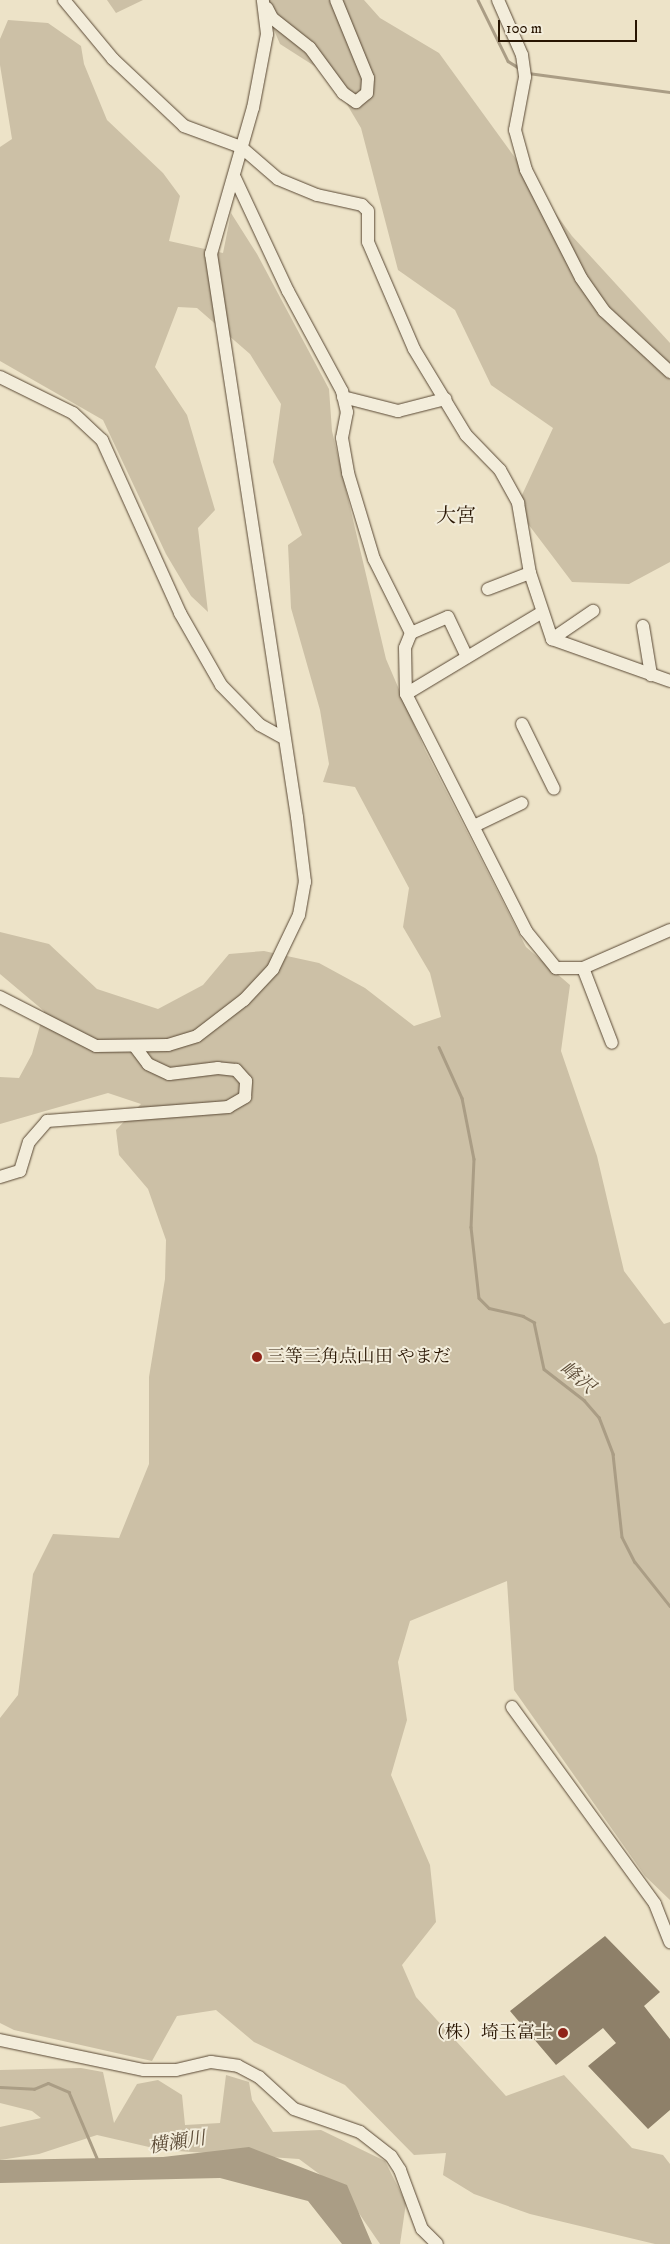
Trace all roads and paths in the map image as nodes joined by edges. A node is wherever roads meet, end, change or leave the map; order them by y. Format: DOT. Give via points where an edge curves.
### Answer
graph roads {
  1 [pos="64,0"];
  2 [pos="336,0"];
  3 [pos="498,0"];
  4 [pos="265,3"];
  5 [pos="241,147"];
  6 [pos="235,178"];
  7 [pos="670,372"];
  8 [pos="0,377"];
  9 [pos="343,397"];
  10 [pos="445,398"];
  11 [pos="530,573"];
  12 [pos="488,589"];
  13 [pos="593,611"];
  14 [pos="541,613"];
  15 [pos="643,626"];
  16 [pos="411,633"];
  17 [pos="552,639"];
  18 [pos="467,657"];
  19 [pos="651,675"];
  20 [pos="670,681"];
  21 [pos="406,694"];
  22 [pos="522,724"];
  23 [pos="282,737"];
  24 [pos="554,790"];
  25 [pos="522,803"];
  26 [pos="474,826"];
  27 [pos="670,930"];
  28 [pos="583,968"];
  29 [pos="0,997"];
  30 [pos="612,1043"];
  31 [pos="135,1048"];
  32 [pos="0,1177"];
  33 [pos="512,1707"];
  34 [pos="670,1942"];
  35 [pos="0,2040"];
  36 [pos="437,2244"];
  1 -- 5 [label="street" via="113,59 174,119 200,134"];
  2 -- 4 [label="street" via="368,78 367,93 356,102 343,93 310,48 272,18"];
  3 -- 7 [label="street" via="522,55 525,77 515,130 526,170 581,278 604,312"];
  4 -- 5 [label="street" via="267,34"];
  5 -- 6 [label="street"];
  5 -- 10 [label="street" via="278,179 317,195 362,205 368,211 368,242 384,284 414,350"];
  6 -- 9 [label="street"];
  6 -- 23 [label="street" via="211,254"];
  8 -- 23 [label="street" via="73,413 102,440 180,613 221,685 260,725"];
  9 -- 10 [label="street" via="398,411"];
  9 -- 16 [label="street" via="347,412 342,438 348,473 374,559"];
  10 -- 11 [label="street" via="466,434 500,470 518,503"];
  11 -- 12 [label="street"];
  11 -- 14 [label="street"];
  13 -- 17 [label="street"];
  14 -- 17 [label="street"];
  14 -- 18 [label="street"];
  15 -- 19 [label="street"];
  16 -- 18 [label="street" via="448,617"];
  16 -- 21 [label="street" via="404,656"];
  17 -- 19 [label="street"];
  18 -- 21 [label="street"];
  19 -- 20 [label="street"];
  21 -- 26 [label="street"];
  22 -- 24 [label="street"];
  23 -- 31 [label="street" via="305,882 299,915 288,941 273,969 221,1021 197,1036 168,1045"];
  25 -- 26 [label="street"];
  26 -- 28 [label="street" via="526,931 556,968"];
  27 -- 28 [label="street"];
  28 -- 30 [label="street"];
  29 -- 31 [label="street" via="96,1046"];
  31 -- 32 [label="street" via="148,1064 169,1074 218,1068 236,1070 246,1081 246,1097 228,1107 47,1121 29,1142 20,1171"];
  33 -- 34 [label="street" via="655,1904"];
  35 -- 36 [label="street" via="144,2070 176,2070 211,2062 238,2066 259,2077 294,2109 360,2132 391,2156 400,2170 422,2229"];
}
